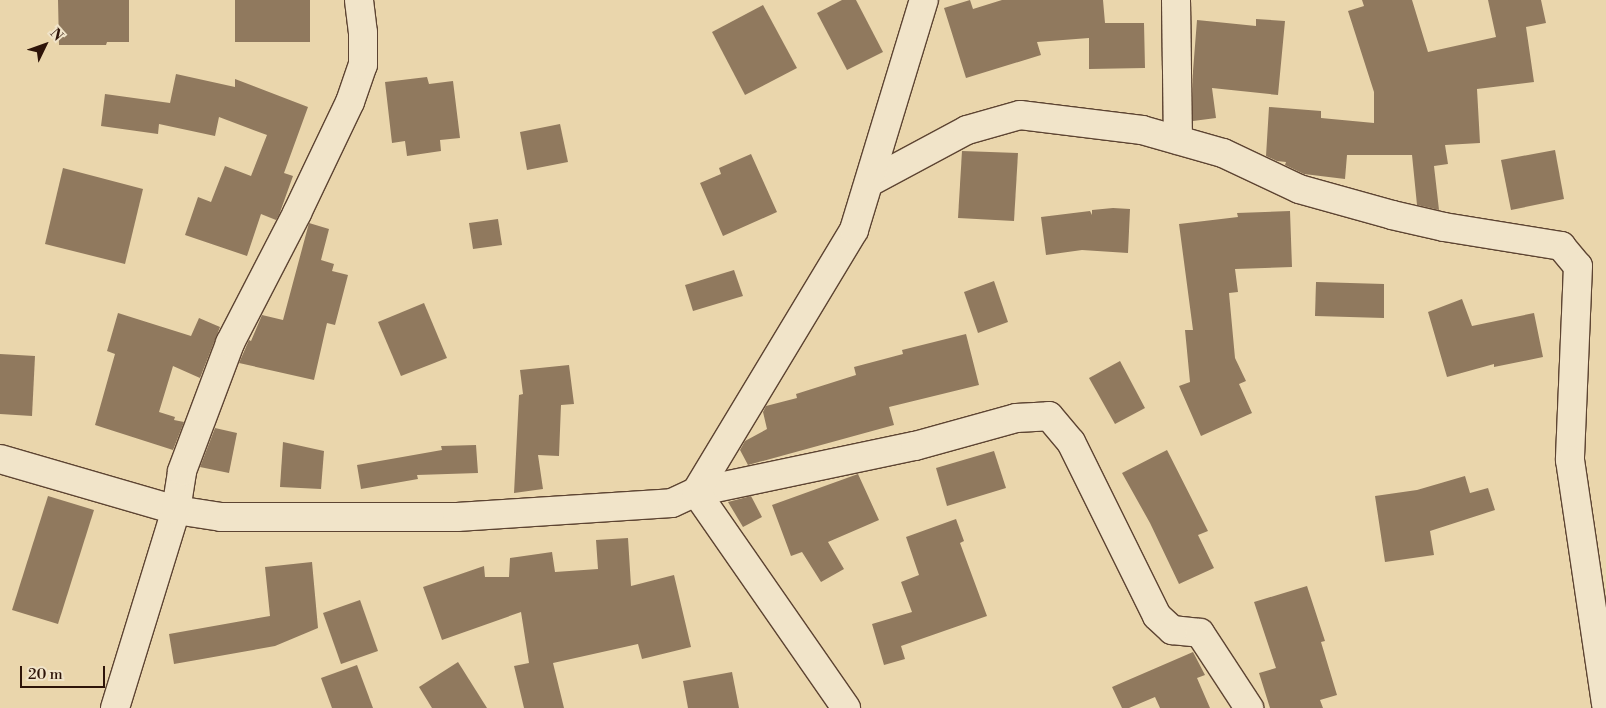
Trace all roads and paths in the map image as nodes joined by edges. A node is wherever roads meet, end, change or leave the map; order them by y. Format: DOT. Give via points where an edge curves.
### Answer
graph roads {
  1 [pos="359,0"];
  2 [pos="924,0"];
  3 [pos="1176,0"];
  4 [pos="1178,140"];
  5 [pos="870,182"];
  6 [pos="0,458"];
  7 [pos="696,492"];
  8 [pos="176,510"];
  9 [pos="1606,704"];
  10 [pos="114,708"];
  11 [pos="846,708"];
  12 [pos="1249,708"];
  1 -- 8 [label="street" via="363,65 350,102 230,342 182,471"];
  2 -- 5 [label="street"];
  3 -- 4 [label="street"];
  4 -- 5 [label="street" via="1142,130 1020,115 967,130"];
  4 -- 9 [label="street" via="1223,154 1298,189 1444,227 1561,246 1578,266 1570,460"];
  5 -- 7 [label="street" via="854,230"];
  6 -- 8 [label="street"];
  7 -- 8 [label="street" via="672,503 457,517 221,517"];
  7 -- 11 [label="street"];
  7 -- 12 [label="street" via="915,446 1016,418 1048,416 1071,442 1156,616 1172,630 1200,633"];
  8 -- 10 [label="street"];
}
